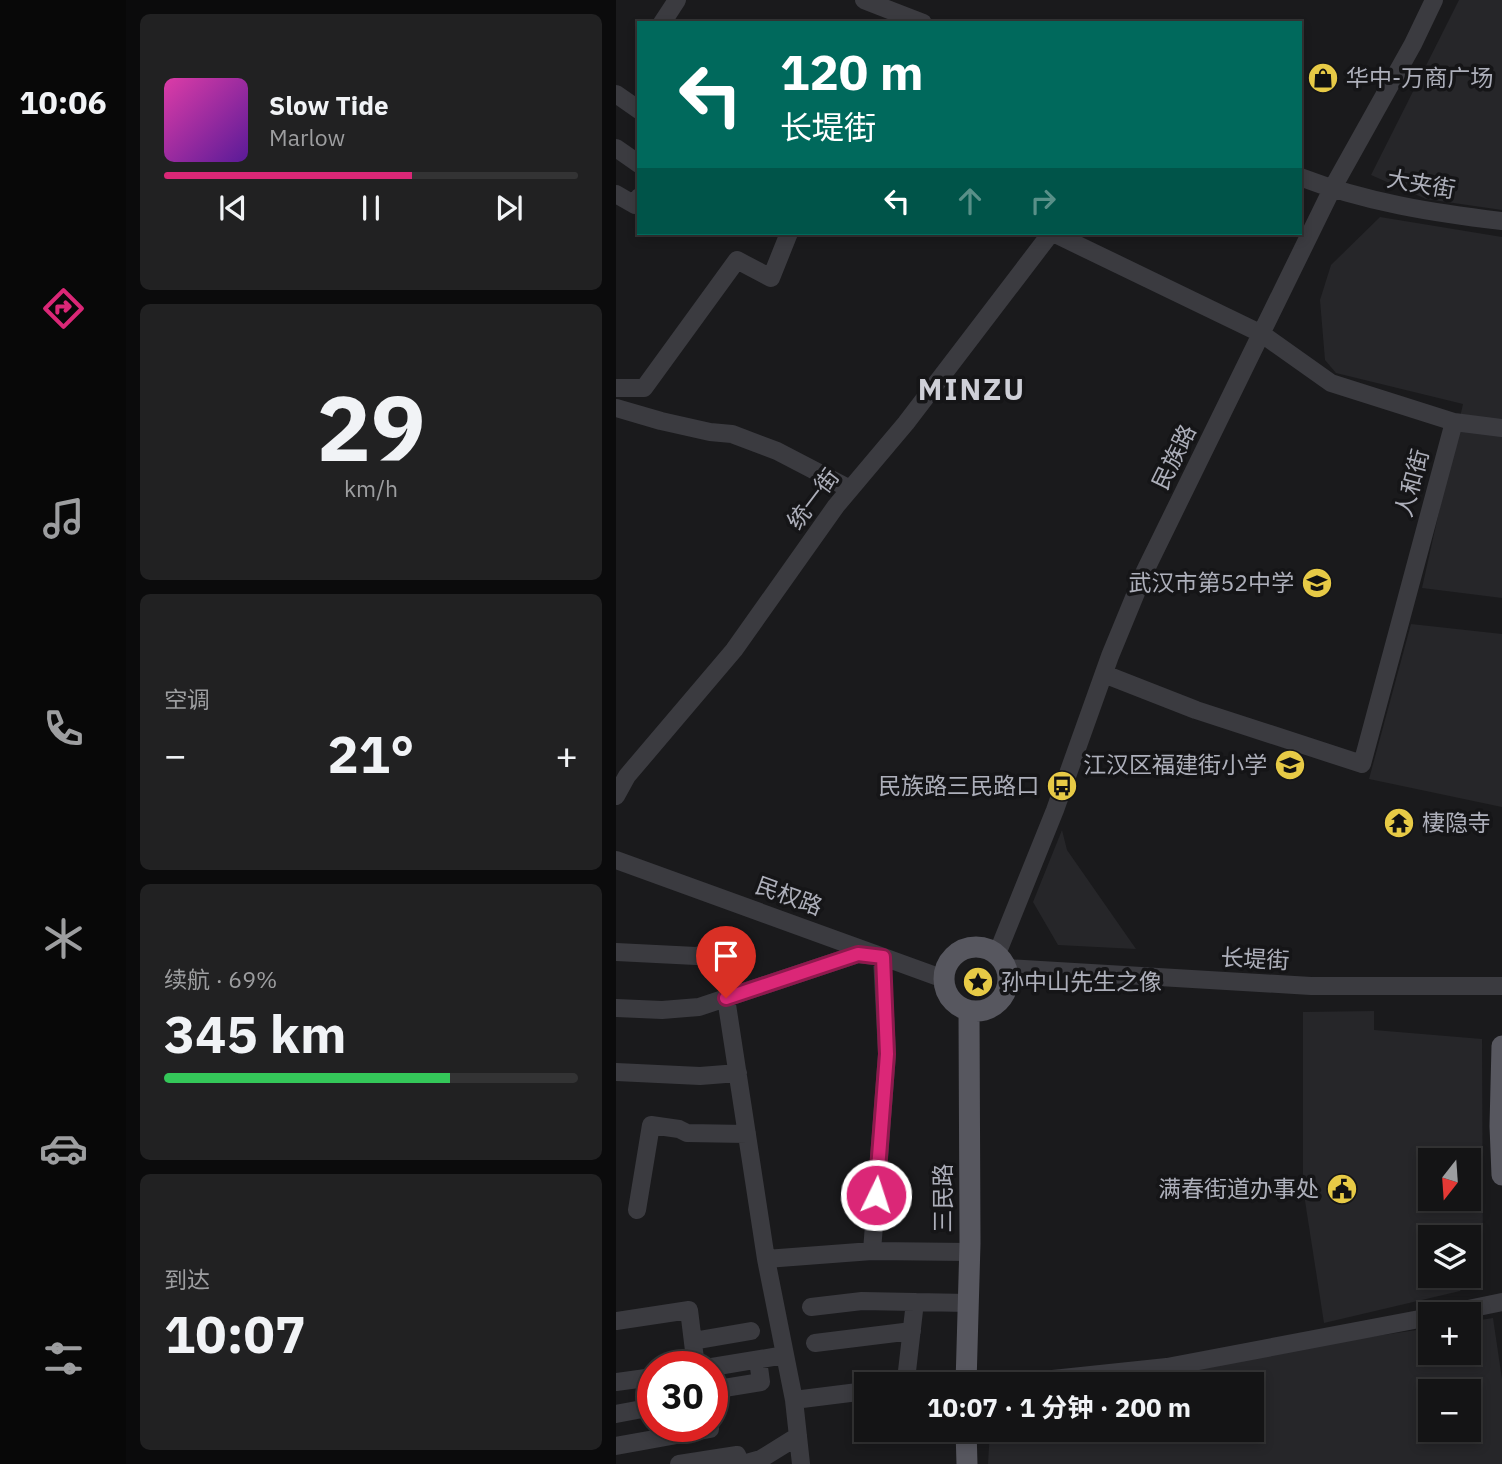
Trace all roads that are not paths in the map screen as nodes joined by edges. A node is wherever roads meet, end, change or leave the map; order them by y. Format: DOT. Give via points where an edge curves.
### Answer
graph roads {
  1 [pos="677,0"];
  2 [pos="864,0"];
  3 [pos="1434,0"];
  4 [pos="882,15"];
  5 [pos="663,21"];
  6 [pos="913,21"];
  7 [pos="616,94"];
  8 [pos="637,103"];
  9 [pos="616,148"];
  10 [pos="637,163"];
  11 [pos="1302,178"];
  12 [pos="1332,189"];
  13 [pos="616,194"];
  14 [pos="637,201"];
  15 [pos="1502,222"];
  16 [pos="788,235"];
  17 [pos="1050,235"];
  18 [pos="1056,235"];
  19 [pos="1262,334"];
  20 [pos="616,388"];
  21 [pos="616,408"];
  22 [pos="1454,422"];
  23 [pos="1502,428"];
  24 [pos="850,489"];
  25 [pos="1104,674"];
  26 [pos="616,796"];
  27 [pos="616,859"];
  28 [pos="730,948"];
  29 [pos="616,952"];
  30 [pos="883,957"];
  31 [pos="1002,961"];
  32 [pos="944,979"];
  33 [pos="1502,986"];
  34 [pos="726,998"];
  35 [pos="616,1008"];
  36 [pos="969,1011"];
  37 [pos="1502,1046"];
  38 [pos="616,1072"];
  39 [pos="738,1073"];
  40 [pos="747,1134"];
  41 [pos="1502,1175"];
  42 [pos="637,1210"];
  43 [pos="872,1251"];
  44 [pos="970,1252"];
  45 [pos="766,1259"];
  46 [pos="915,1302"];
  47 [pos="1502,1302"];
  48 [pos="968,1303"];
  49 [pos="1481,1306"];
  50 [pos="811,1307"];
  51 [pos="1418,1319"];
  52 [pos="616,1321"];
  53 [pos="751,1331"];
  54 [pos="912,1331"];
  55 [pos="693,1341"];
  56 [pos="815,1343"];
  57 [pos="694,1351"];
  58 [pos="785,1355"];
  59 [pos="758,1360"];
  60 [pos="728,1365"];
  61 [pos="907,1371"];
  62 [pos="966,1372"];
  63 [pos="1119,1372"];
  64 [pos="637,1379"];
  65 [pos="616,1382"];
  66 [pos="728,1387"];
  67 [pos="854,1392"];
  68 [pos="794,1399"];
  69 [pos="637,1410"];
  70 [pos="616,1414"];
  71 [pos="798,1436"];
  72 [pos="638,1442"];
  73 [pos="966,1442"];
  74 [pos="616,1446"];
  75 [pos="679,1464"];
  76 [pos="742,1464"];
  77 [pos="801,1464"];
  78 [pos="967,1464"];
  1 -- 5 [label="street"];
  2 -- 4 [label="street"];
  3 -- 12 [label="street, 民族路"];
  4 -- 6 [label="street"];
  7 -- 8 [label="street"];
  9 -- 10 [label="street"];
  11 -- 12 [label="street, 大夹街"];
  12 -- 15 [label="street, 大夹街"];
  12 -- 19 [label="street, 民族路"];
  13 -- 14 [label="street" via="635,205"];
  16 -- 20 [label="street" via="771,278 737,260 644,388"];
  17 -- 24 [label="street, 统一街"];
  18 -- 19 [label="street"];
  19 -- 22 [label="street" via="1331,383"];
  19 -- 25 [label="street, 民族路" via="1145,571"];
  21 -- 24 [label="street" via="732,434 777,451"];
  22 -- 23 [label="street"];
  22 -- 25 [label="street, 人和街" via="1362,764 1196,710"];
  24 -- 26 [label="street, 统一街" via="734,650 627,776"];
  25 -- 31 [label="street, 民族路"];
  27 -- 30 [label="street, 民权路"];
  28 -- 29 [label="street" via="696,956"];
  30 -- 32 [label="street, 民权路"];
  30 -- 34 [label="street" via="858,954"];
  30 -- 43 [label="street" via="887,1054"];
  31 -- 32 [label="main road" via="984,947 973,946 949,961"];
  31 -- 33 [label="street, 长堤街" via="1311,986"];
  31 -- 36 [label="main road" via="1009,979 1001,999 993,1007"];
  32 -- 36 [label="main road" via="952,1001"];
  34 -- 35 [label="street" via="699,1007"];
  34 -- 39 [label="street"];
  36 -- 44 [label="main road, 三民路"];
  37 -- 41 [label="main road"];
  38 -- 39 [label="street"];
  39 -- 40 [label="street"];
  40 -- 42 [label="street" via="687,1133 651,1125"];
  40 -- 45 [label="street"];
  43 -- 44 [label="street"];
  43 -- 45 [label="street"];
  44 -- 48 [label="main road, 三民路"];
  45 -- 58 [label="street"];
  46 -- 48 [label="street"];
  46 -- 50 [label="street" via="862,1301"];
  46 -- 54 [label="street"];
  47 -- 49 [label="street"];
  48 -- 62 [label="main road, 三民路"];
  51 -- 63 [label="street"];
  52 -- 55 [label="street" via="689,1310"];
  53 -- 55 [label="street"];
  54 -- 56 [label="street"];
  54 -- 61 [label="street"];
  55 -- 57 [label="street"];
  58 -- 59 [label="street"];
  58 -- 68 [label="street"];
  59 -- 60 [label="street"];
  59 -- 66 [label="street" via="761,1382"];
  64 -- 65 [label="street"];
  67 -- 68 [label="street"];
  68 -- 71 [label="street"];
  69 -- 70 [label="street"];
  71 -- 76 [label="street" via="761,1459"];
  71 -- 77 [label="street"];
  72 -- 74 [label="street"];
  73 -- 78 [label="main road"];
  75 -- 76 [label="street" via="737,1455"];
}
